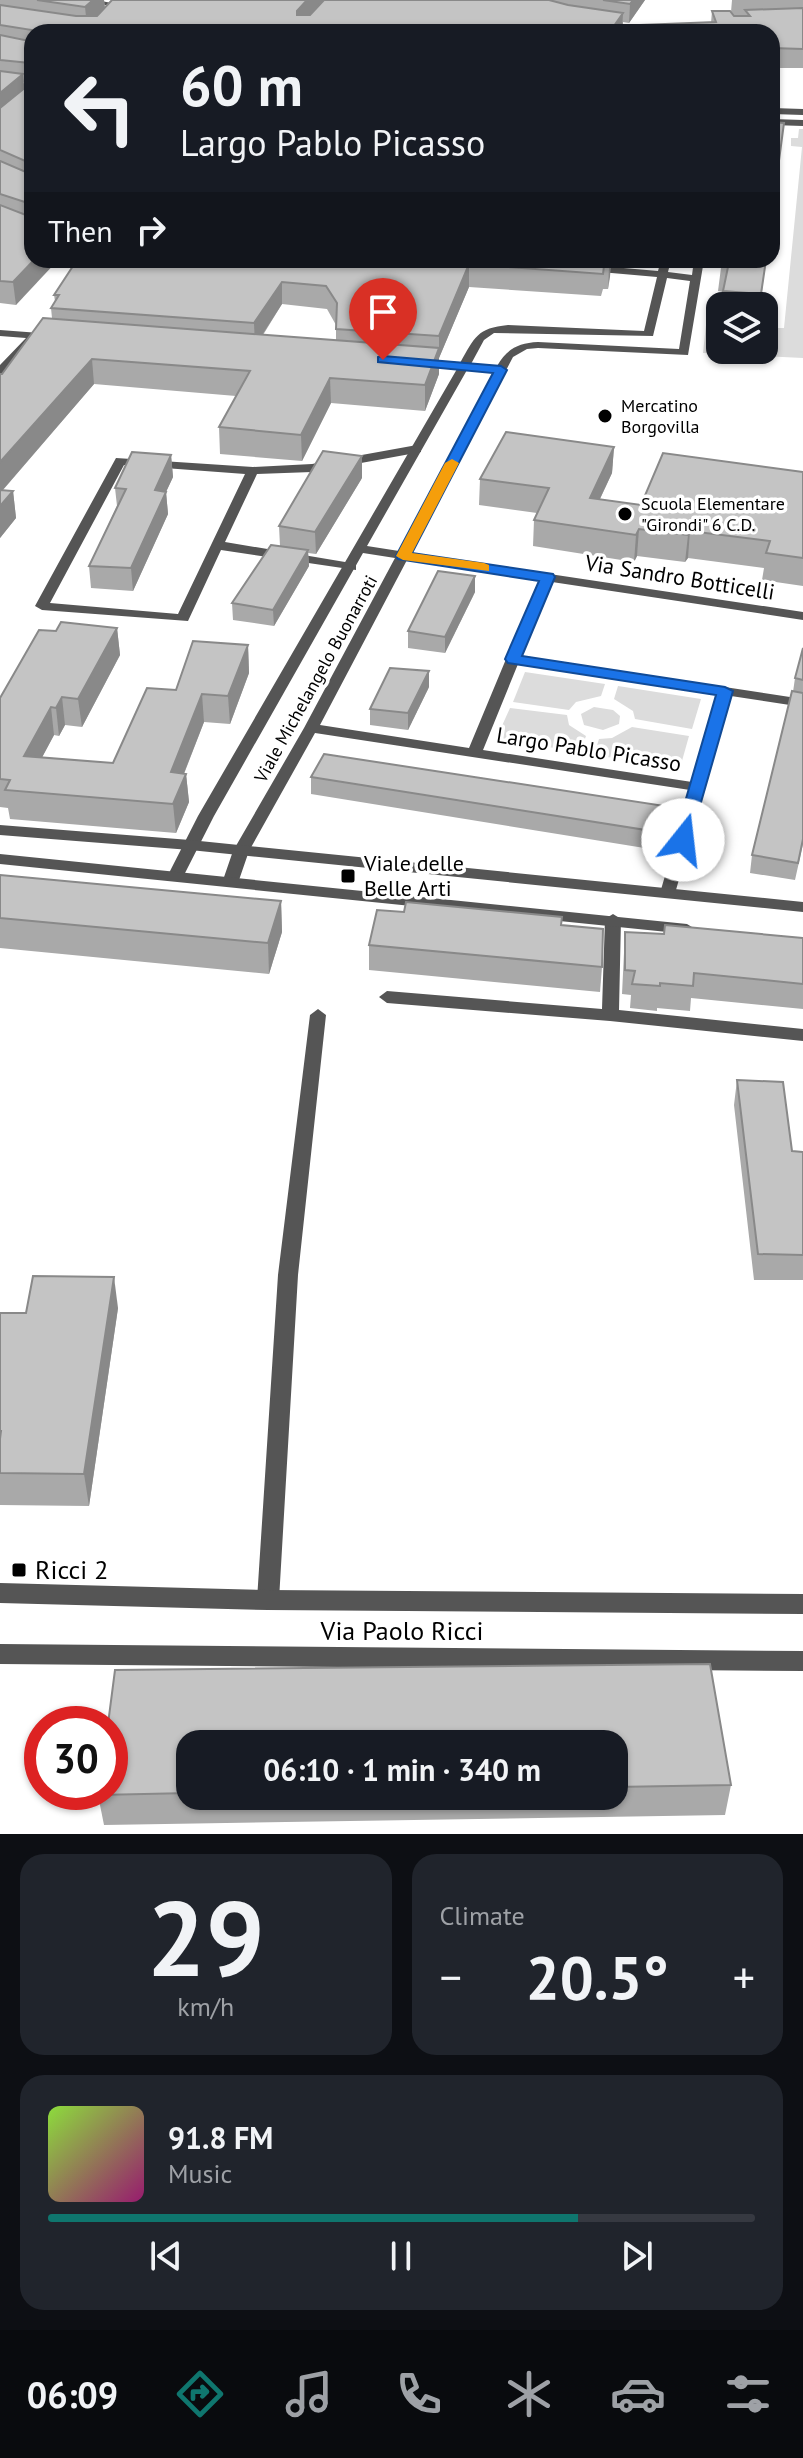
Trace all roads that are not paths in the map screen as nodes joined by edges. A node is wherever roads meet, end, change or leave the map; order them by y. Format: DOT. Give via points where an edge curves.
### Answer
graph roads {
  1 [pos="76,0"];
  2 [pos="120,2"];
  3 [pos="108,14"];
  4 [pos="780,111"];
  5 [pos="803,112"];
  6 [pos="803,123"];
  7 [pos="780,124"];
  8 [pos="584,268"];
  9 [pos="664,268"];
  10 [pos="697,268"];
  11 [pos="662,275"];
  12 [pos="695,278"];
  13 [pos="0,333"];
  14 [pos="34,336"];
  15 [pos="66,338"];
  16 [pos="398,361"];
  17 [pos="465,365"];
  18 [pos="501,370"];
  19 [pos="0,372"];
  20 [pos="417,449"];
  21 [pos="253,471"];
  22 [pos="217,545"];
  23 [pos="361,549"];
  24 [pos="403,556"];
  25 [pos="351,567"];
  26 [pos="547,577"];
  27 [pos="803,616"];
  28 [pos="513,659"];
  29 [pos="725,691"];
  30 [pos="803,703"];
  31 [pos="311,728"];
  32 [pos="474,753"];
  33 [pos="698,787"];
  34 [pos="0,830"];
  35 [pos="190,845"];
  36 [pos="241,851"];
  37 [pos="0,859"];
  38 [pos="176,875"];
  39 [pos="231,880"];
  40 [pos="668,893"];
  41 [pos="803,907"];
  42 [pos="613,919"];
  43 [pos="708,932"];
  44 [pos="387,997"];
  45 [pos="318,1015"];
  46 [pos="610,1015"];
  47 [pos="803,1035"];
  48 [pos="0,1593"];
  49 [pos="268,1600"];
  50 [pos="803,1604"];
  51 [pos="0,1654"];
  52 [pos="803,1661"];
  1 -- 2 [label="street"];
  2 -- 3 [label="street"];
  4 -- 5 [label="street"];
  6 -- 7 [label="street"];
  8 -- 11 [label="street"];
  9 -- 11 [label="street, Viale Michelangelo Buonarroti"];
  10 -- 12 [label="street, Viale Michelangelo Buonarroti"];
  11 -- 12 [label="street"];
  11 -- 17 [label="street, Viale Michelangelo Buonarroti" via="649,334 491,330 480,338"];
  12 -- 18 [label="street, Viale Michelangelo Buonarroti" via="684,353 524,346 509,355"];
  13 -- 14 [label="street"];
  14 -- 15 [label="street"];
  14 -- 19 [label="street"];
  16 -- 17 [label="street"];
  17 -- 18 [label="street"];
  17 -- 20 [label="street, Viale Michelangelo Buonarroti"];
  18 -- 24 [label="street, Viale Michelangelo Buonarroti"];
  20 -- 21 [label="street" via="312,468"];
  20 -- 23 [label="street, Viale Michelangelo Buonarroti"];
  21 -- 22 [label="street"];
  21 -- 22 [label="street" via="120,461 42,606 183,618"];
  22 -- 25 [label="street"];
  23 -- 24 [label="street, Via Sandro Botticelli"];
  23 -- 25 [label="street, Viale Michelangelo Buonarroti"];
  24 -- 26 [label="street, Via Sandro Botticelli"];
  24 -- 31 [label="street, Viale Michelangelo Buonarroti"];
  25 -- 35 [label="street, Viale Michelangelo Buonarroti"];
  26 -- 27 [label="street, Via Sandro Botticelli"];
  26 -- 28 [label="street, Largo Pablo Picasso"];
  28 -- 29 [label="street"];
  28 -- 32 [label="street, Largo Pablo Picasso"];
  29 -- 30 [label="street"];
  29 -- 33 [label="street, Largo Pablo Picasso"];
  31 -- 32 [label="street, Largo Pablo Picasso"];
  31 -- 36 [label="street, Viale Michelangelo Buonarroti"];
  32 -- 33 [label="street, Largo Pablo Picasso"];
  33 -- 40 [label="street, Largo Pablo Picasso"];
  34 -- 35 [label="street"];
  35 -- 36 [label="street"];
  35 -- 38 [label="street, Viale Michelangelo Buonarroti"];
  36 -- 39 [label="street, Viale Michelangelo Buonarroti"];
  36 -- 40 [label="street"];
  37 -- 38 [label="street"];
  38 -- 39 [label="street"];
  39 -- 42 [label="street"];
  40 -- 41 [label="street"];
  42 -- 43 [label="street"];
  42 -- 46 [label="street"];
  44 -- 46 [label="street"];
  45 -- 49 [label="street" via="288,1275"];
  46 -- 47 [label="street"];
  48 -- 49 [label="street, Via Paolo Ricci"];
  49 -- 50 [label="street, Via Paolo Ricci"];
  51 -- 52 [label="street, Via Paolo Ricci"];
}
